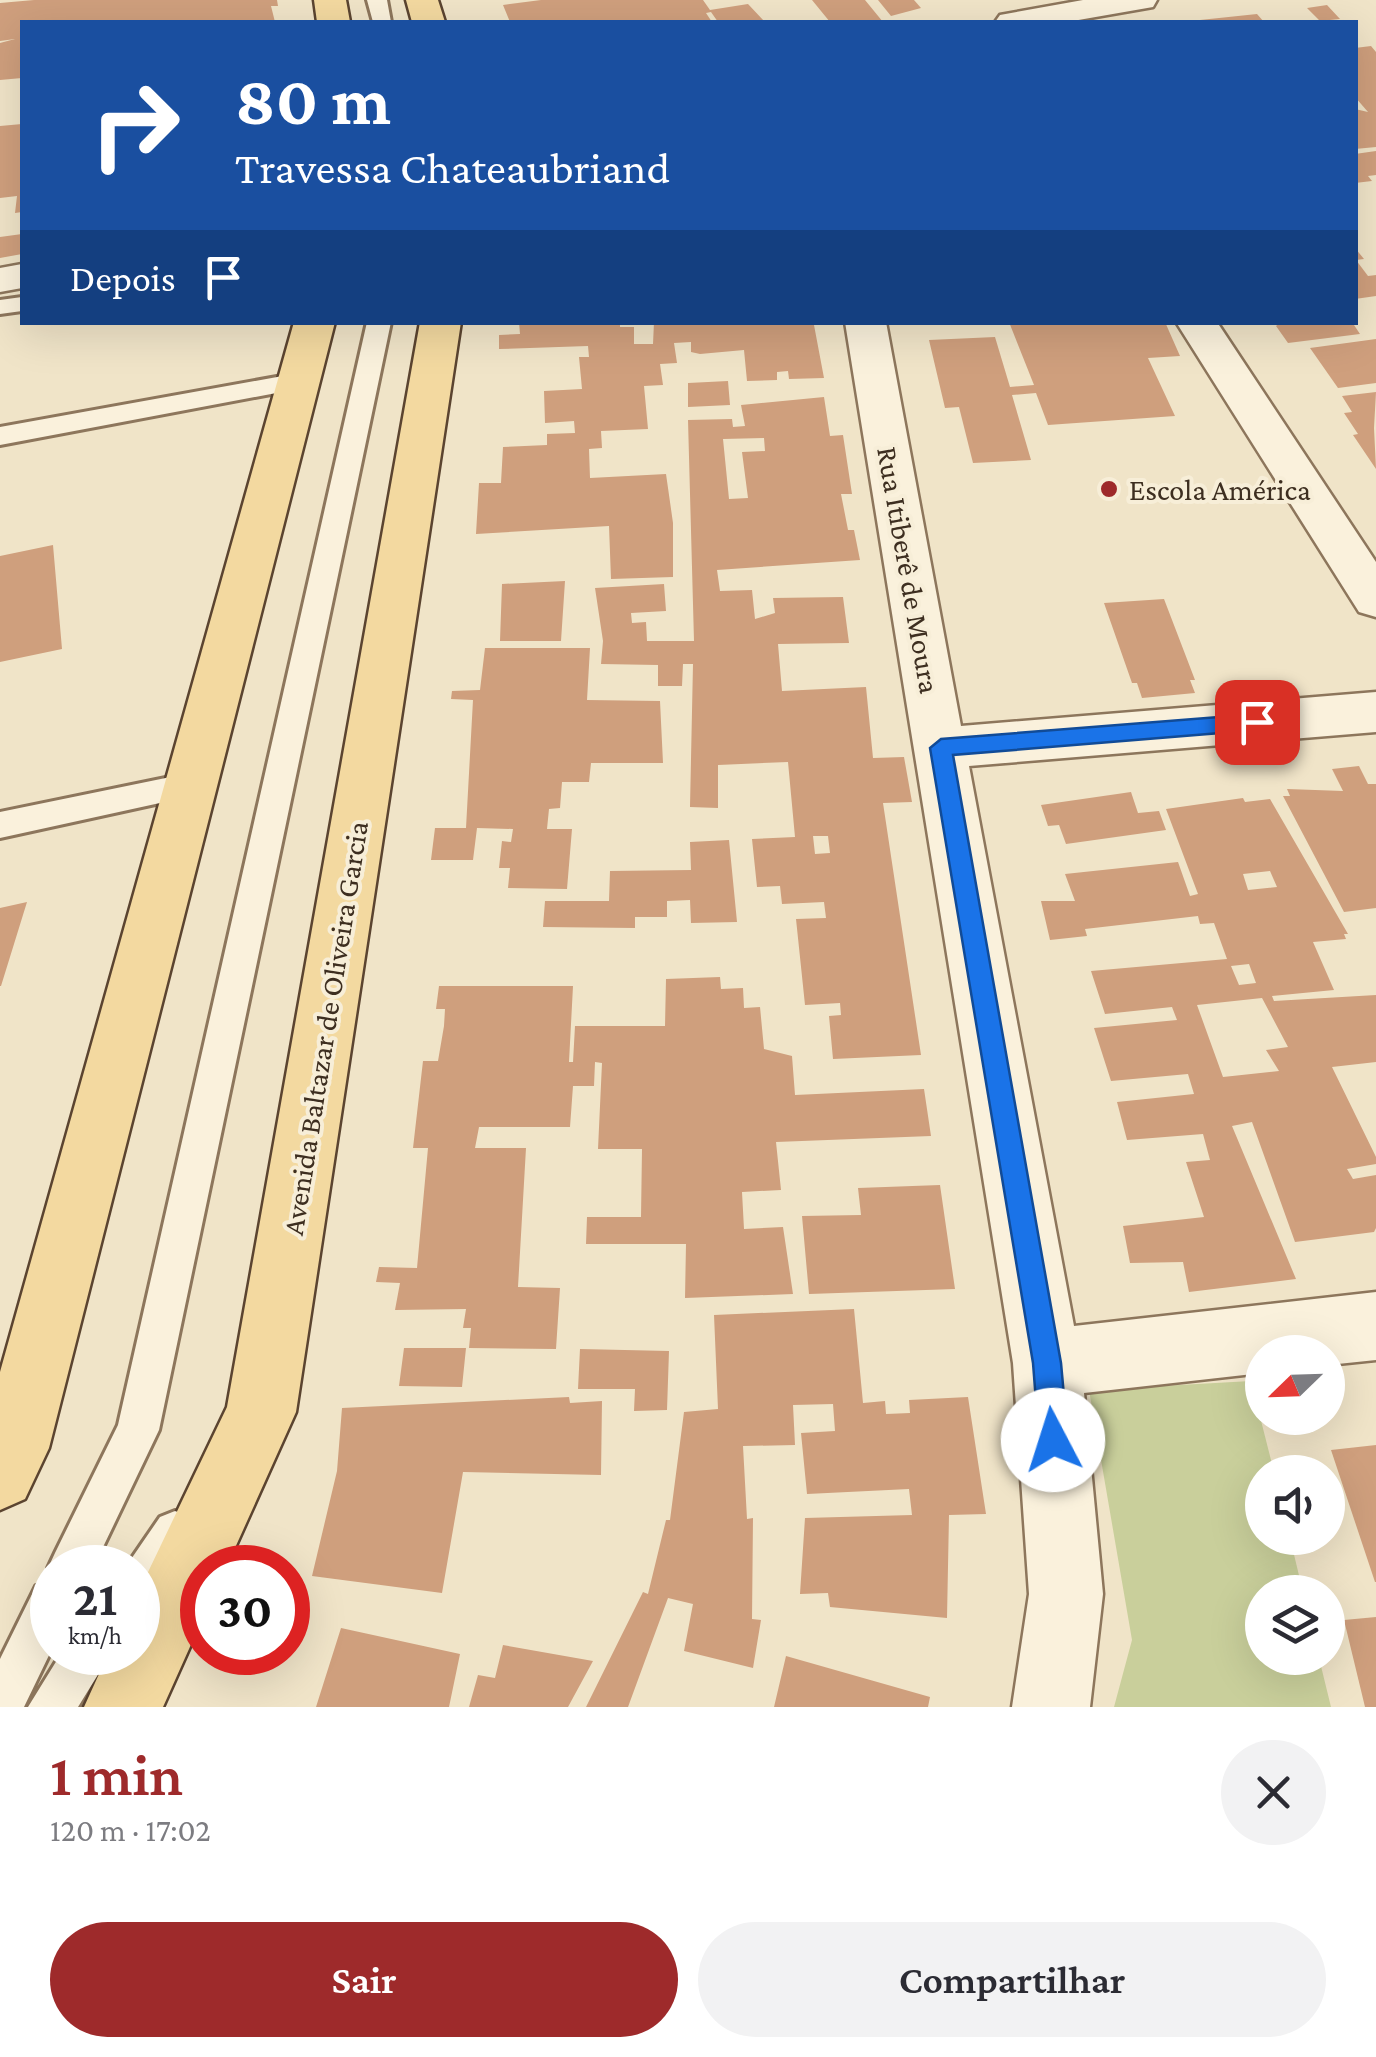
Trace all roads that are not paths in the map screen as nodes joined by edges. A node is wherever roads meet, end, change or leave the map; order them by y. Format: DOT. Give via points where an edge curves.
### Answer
graph roads {
  1 [pos="1141,0"];
  2 [pos="1024,20"];
  3 [pos="314,325"];
  4 [pos="378,325"];
  5 [pos="441,325"];
  6 [pos="866,325"];
  7 [pos="1198,325"];
  8 [pos="299,382"];
  9 [pos="0,436"];
  10 [pos="1376,600"];
  11 [pos="1376,712"];
  12 [pos="941,748"];
  13 [pos="190,786"];
  14 [pos="0,825"];
  15 [pos="1376,1326"];
  16 [pos="1047,1363"];
  17 [pos="16,1378"];
  18 [pos="262,1412"];
  19 [pos="5,1474"];
  20 [pos="81,1545"];
  21 [pos="160,1555"];
  22 [pos="30,1646"];
  23 [pos="74,1675"];
  24 [pos="0,1707"];
  25 [pos="51,1707"];
  26 [pos="124,1707"];
  27 [pos="1051,1707"];
  1 -- 2 [label="street"];
  3 -- 8 [label="main road"];
  4 -- 20 [label="lane" via="138,1430"];
  5 -- 18 [label="main road, Avenida Baltazar de Oliveira Garcia"];
  6 -- 12 [label="street, Rua Itiberê de Moura"];
  7 -- 10 [label="street"];
  8 -- 9 [label="lane"];
  8 -- 13 [label="main road"];
  11 -- 12 [label="street"];
  12 -- 16 [label="street, Rua Itiberê de Moura"];
  13 -- 14 [label="lane"];
  13 -- 17 [label="main road"];
  15 -- 16 [label="street"];
  16 -- 27 [label="street, Rua Itiberê de Moura" via="1066,1594"];
  17 -- 19 [label="main road"];
  18 -- 21 [label="lane"];
  18 -- 26 [label="main road, Avenida Baltazar de Oliveira Garcia"];
  22 -- 24 [label="lane"];
  23 -- 25 [label="lane"];
}
